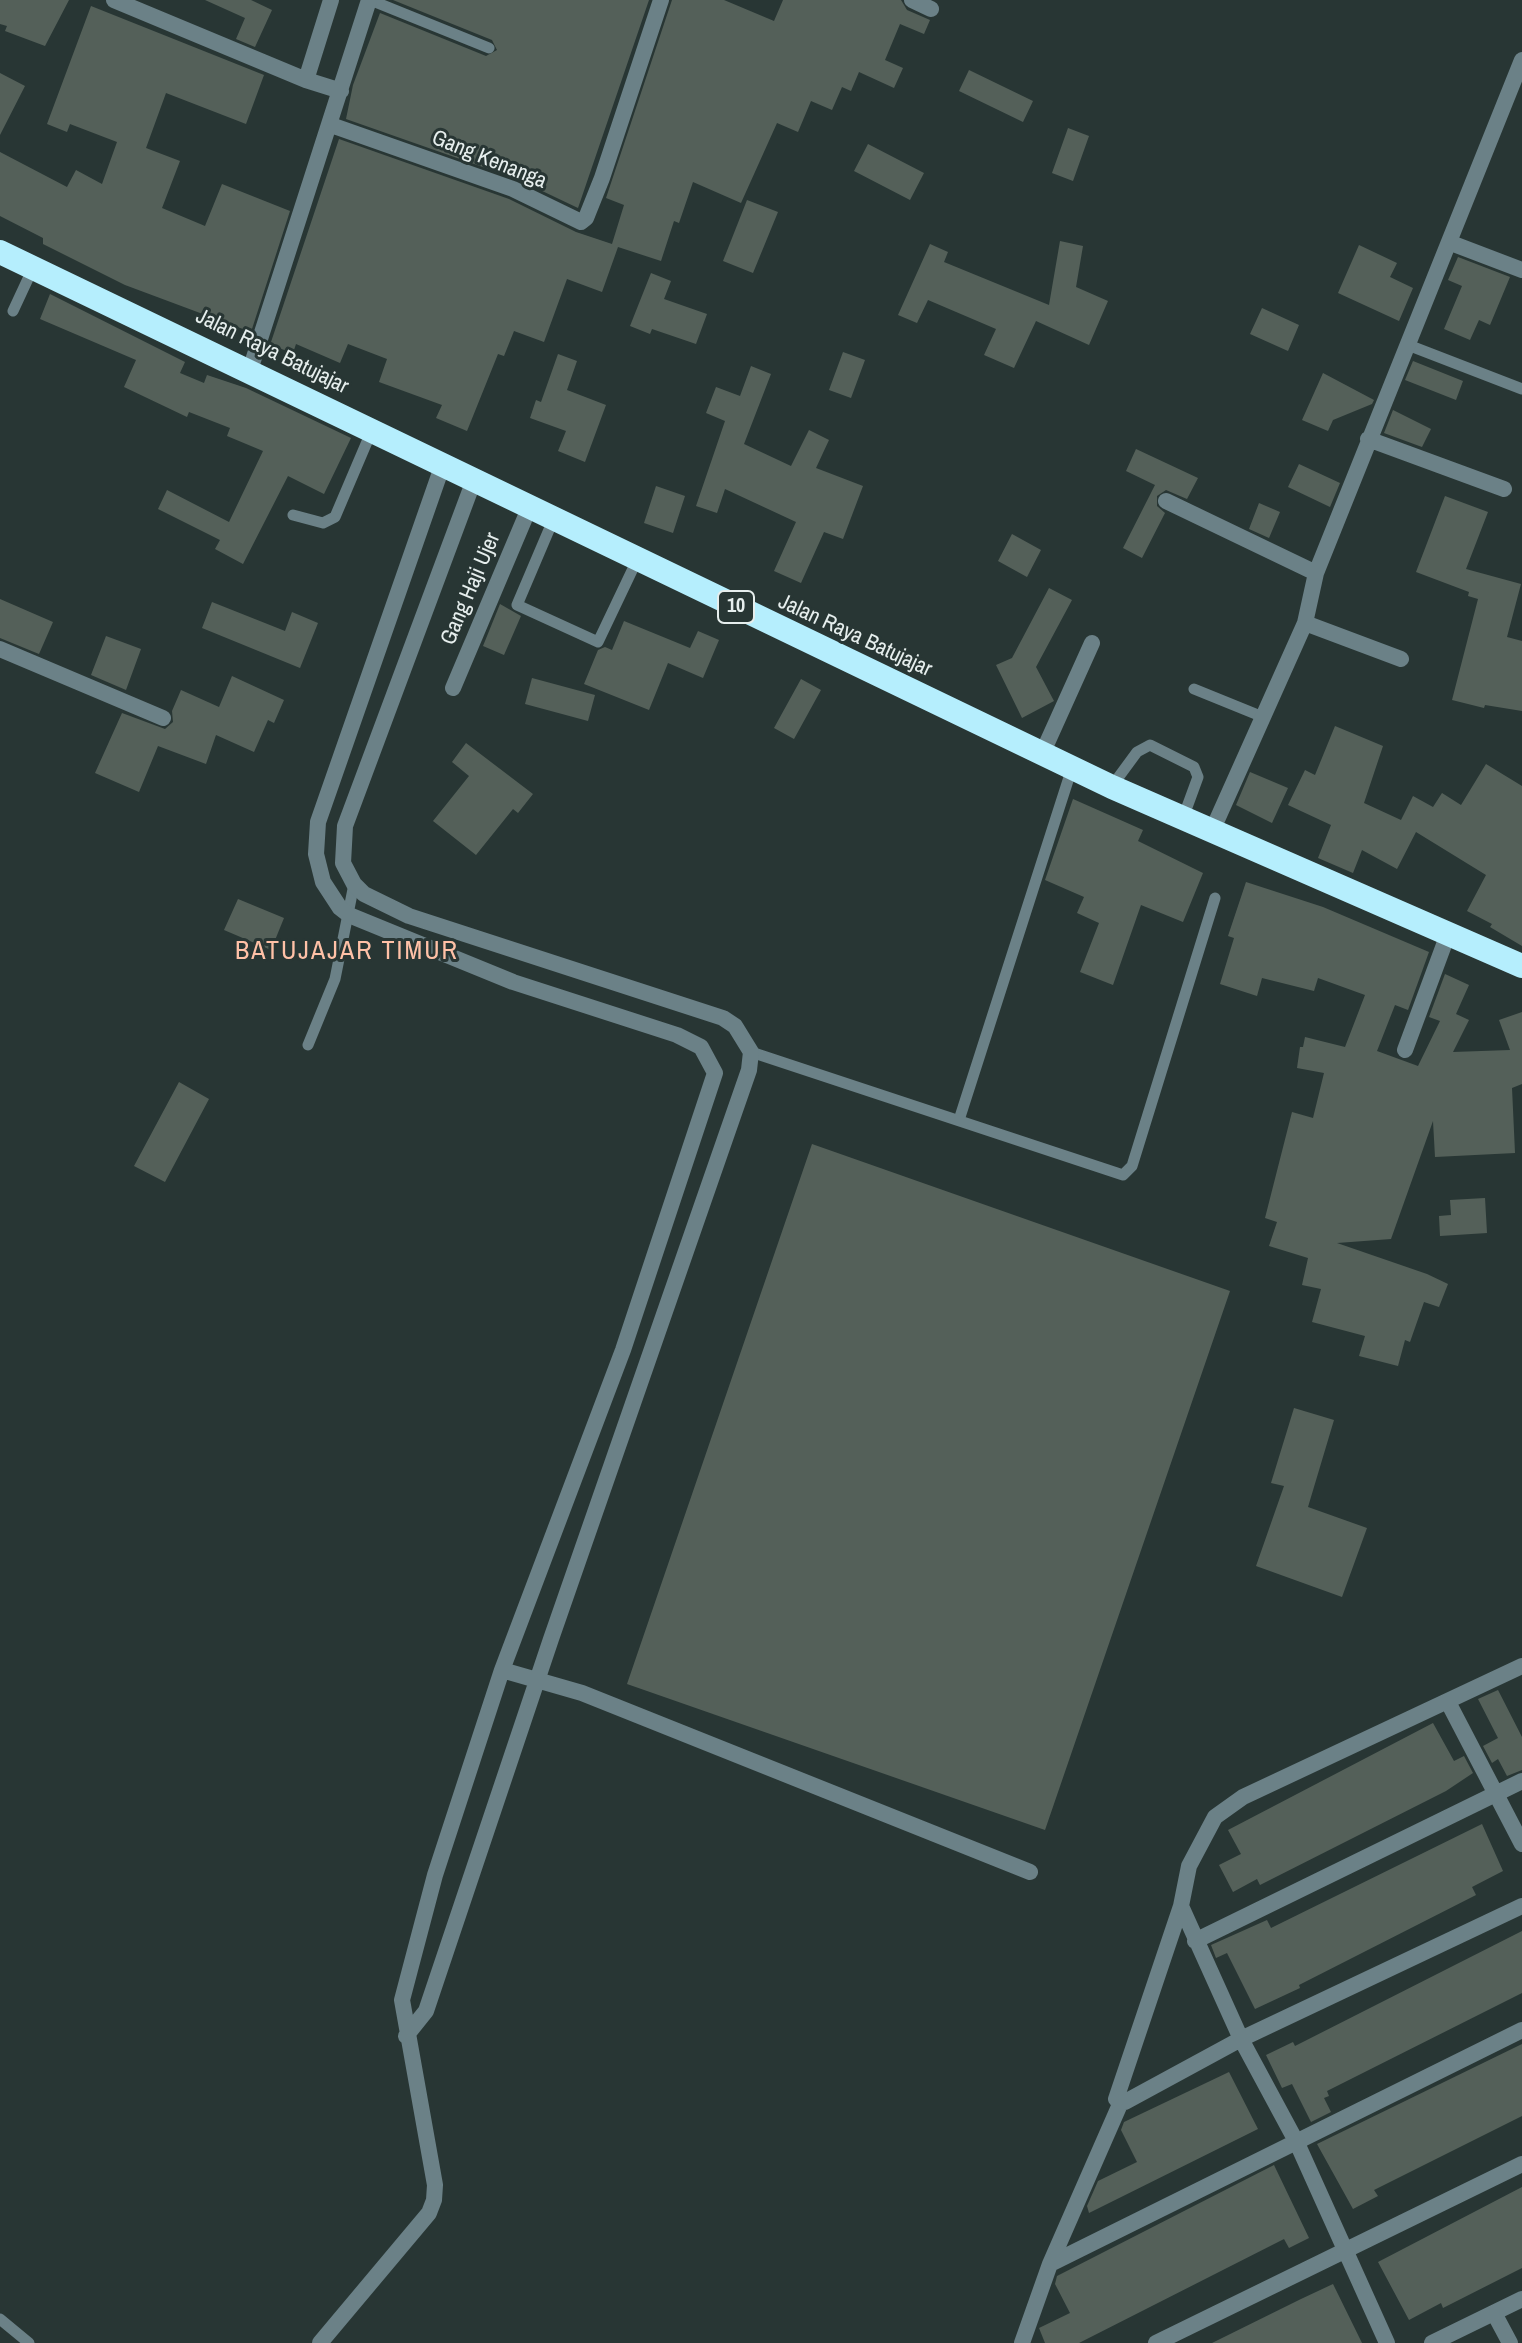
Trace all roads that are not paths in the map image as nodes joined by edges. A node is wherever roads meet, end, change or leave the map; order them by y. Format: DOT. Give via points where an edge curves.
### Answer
graph roads {
  1 [pos="114,0"];
  2 [pos="331,0"];
  3 [pos="369,0"];
  4 [pos="661,0"];
  5 [pos="912,0"];
  6 [pos="931,9"];
  7 [pos="489,48"];
  8 [pos="1522,60"];
  9 [pos="306,80"];
  10 [pos="341,91"];
  11 [pos="331,125"];
  12 [pos="1451,243"];
  13 [pos="0,252"];
  14 [pos="33,268"];
  15 [pos="1522,270"];
  16 [pos="13,311"];
  17 [pos="1408,345"];
  18 [pos="250,370"];
  19 [pos="1522,389"];
  20 [pos="372,429"];
  21 [pos="1368,439"];
  22 [pos="443,464"];
  23 [pos="474,480"];
  24 [pos="1504,489"];
  25 [pos="1166,501"];
  26 [pos="530,506"];
  27 [pos="293,515"];
  28 [pos="554,518"];
  29 [pos="638,558"];
  30 [pos="1316,573"];
  31 [pos="1305,623"];
  32 [pos="1092,643"];
  33 [pos="0,649"];
  34 [pos="1401,659"];
  35 [pos="453,688"];
  36 [pos="1194,689"];
  37 [pos="1263,717"];
  38 [pos="163,718"];
  39 [pos="1042,754"];
  40 [pos="1072,768"];
  41 [pos="1112,787"];
  42 [pos="1183,818"];
  43 [pos="1212,831"];
  44 [pos="354,884"];
  45 [pos="1215,898"];
  46 [pos="349,915"];
  47 [pos="1448,934"];
  48 [pos="1522,966"];
  49 [pos="308,1045"];
  50 [pos="1405,1050"];
  51 [pos="751,1052"];
  52 [pos="959,1120"];
  53 [pos="1522,1666"];
  54 [pos="502,1670"];
  55 [pos="538,1680"];
  56 [pos="1448,1702"];
  57 [pos="1522,1781"];
  58 [pos="1495,1793"];
  59 [pos="1522,1844"];
  60 [pos="1030,1872"];
  61 [pos="1181,1906"];
  62 [pos="1522,1906"];
  63 [pos="1195,1941"];
  64 [pos="1522,2030"];
  65 [pos="406,2036"];
  66 [pos="1241,2039"];
  67 [pos="1121,2102"];
  68 [pos="1297,2143"];
  69 [pos="1522,2164"];
  70 [pos="1347,2251"];
  71 [pos="1050,2264"];
  72 [pos="1522,2299"];
  73 [pos="1494,2313"];
  74 [pos="0,2319"];
  75 [pos="29,2343"];
  76 [pos="320,2343"];
  77 [pos="1022,2343"];
  78 [pos="1156,2343"];
  79 [pos="1387,2343"];
  80 [pos="1432,2343"];
  81 [pos="1510,2343"];
  1 -- 9 [label="street"];
  2 -- 9 [label="street"];
  3 -- 7 [label="lane"];
  3 -- 10 [label="street"];
  4 -- 11 [label="street, Gang Kenanga" via="602,178 586,218 579,222 513,189"];
  5 -- 6 [label="street"];
  8 -- 12 [label="street"];
  9 -- 10 [label="street"];
  10 -- 11 [label="street"];
  11 -- 18 [label="street"];
  12 -- 15 [label="street"];
  12 -- 17 [label="street"];
  13 -- 14 [label="highway, Jalan Raya Batujajar / 10"];
  14 -- 16 [label="lane"];
  14 -- 18 [label="highway, Jalan Raya Batujajar / 10"];
  17 -- 19 [label="lane"];
  17 -- 21 [label="street"];
  18 -- 20 [label="highway, Jalan Raya Batujajar / 10"];
  20 -- 22 [label="highway, Jalan Raya Batujajar / 10"];
  20 -- 27 [label="lane" via="335,517 323,523"];
  21 -- 24 [label="street"];
  21 -- 30 [label="street"];
  22 -- 23 [label="highway, Jalan Raya Batujajar / 10"];
  22 -- 46 [label="street" via="318,822 316,854 323,882"];
  23 -- 26 [label="highway, Jalan Raya Batujajar / 10"];
  23 -- 44 [label="street" via="345,826 343,863"];
  25 -- 30 [label="street"];
  26 -- 28 [label="highway, Jalan Raya Batujajar / 10"];
  26 -- 35 [label="street, Gang Haji Ujer"];
  28 -- 29 [label="highway, Jalan Raya Batujajar / 10"];
  28 -- 29 [label="lane" via="517,605 598,642"];
  29 -- 39 [label="highway, Jalan Raya Batujajar / 10"];
  30 -- 31 [label="street"];
  31 -- 34 [label="street"];
  31 -- 37 [label="street"];
  32 -- 39 [label="street"];
  33 -- 38 [label="street"];
  36 -- 37 [label="lane"];
  37 -- 43 [label="street"];
  39 -- 40 [label="highway, Jalan Raya Batujajar / 10"];
  40 -- 41 [label="highway, Jalan Raya Batujajar / 10"];
  40 -- 52 [label="lane"];
  41 -- 42 [label="highway, Jalan Raya Batujajar / 10"];
  41 -- 42 [label="lane" via="1137,752 1150,745 1194,767 1198,777"];
  42 -- 43 [label="highway, Jalan Raya Batujajar / 10"];
  43 -- 47 [label="highway, Jalan Raya Batujajar / 10"];
  44 -- 46 [label="lane"];
  44 -- 51 [label="street" via="409,916 723,1018 735,1026"];
  45 -- 52 [label="lane" via="1132,1166 1123,1175"];
  46 -- 49 [label="lane" via="335,979"];
  46 -- 54 [label="street" via="513,982 677,1035 701,1047 715,1073 623,1350"];
  47 -- 48 [label="highway, Jalan Raya Batujajar / 10"];
  47 -- 50 [label="street"];
  51 -- 52 [label="lane"];
  51 -- 55 [label="street" via="706,1199"];
  53 -- 56 [label="street"];
  54 -- 55 [label="street"];
  54 -- 65 [label="street" via="435,1875 402,2000"];
  55 -- 60 [label="street"];
  55 -- 65 [label="street" via="426,2011"];
  56 -- 58 [label="street"];
  56 -- 61 [label="street" via="1243,1797 1215,1817 1189,1866"];
  57 -- 58 [label="street"];
  58 -- 59 [label="street"];
  58 -- 63 [label="street"];
  61 -- 63 [label="street"];
  61 -- 67 [label="street" via="1114,2094"];
  62 -- 66 [label="street"];
  63 -- 66 [label="street"];
  64 -- 68 [label="street"];
  65 -- 76 [label="street" via="434,2200 429,2213"];
  66 -- 67 [label="street"];
  66 -- 68 [label="street"];
  67 -- 71 [label="street"];
  68 -- 70 [label="street"];
  68 -- 71 [label="street"];
  69 -- 70 [label="street"];
  70 -- 78 [label="street"];
  70 -- 79 [label="street"];
  71 -- 77 [label="street"];
  72 -- 73 [label="street"];
  73 -- 80 [label="street"];
  73 -- 81 [label="street"];
  74 -- 75 [label="lane"];
}
